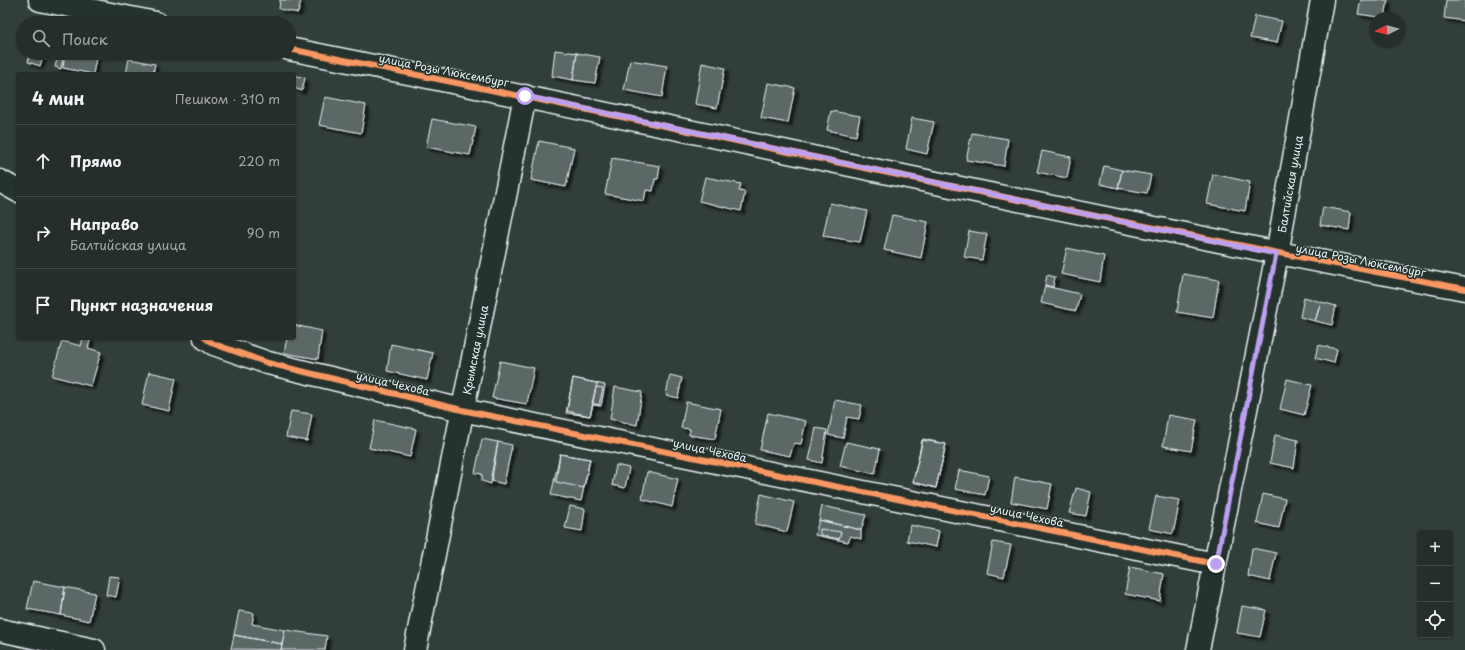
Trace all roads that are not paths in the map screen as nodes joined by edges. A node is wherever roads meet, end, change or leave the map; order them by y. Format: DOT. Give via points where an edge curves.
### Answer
graph roads {
  1 [pos="40,0"];
  2 [pos="1322,0"];
  3 [pos="121,16"];
  4 [pos="296,50"];
  5 [pos="525,96"];
  6 [pos="0,181"];
  7 [pos="16,190"];
  8 [pos="1276,254"];
  9 [pos="1465,289"];
  10 [pos="208,340"];
  11 [pos="462,410"];
  12 [pos="1216,564"];
  13 [pos="0,630"];
  14 [pos="94,650"];
  15 [pos="415,650"];
  16 [pos="1198,650"];
  1 -- 3 [label="street"];
  2 -- 8 [label="street, Балтийская улица"];
  4 -- 5 [label="street, улица Розы Люксембург"];
  5 -- 8 [label="street, улица Розы Люксембург"];
  5 -- 11 [label="street, Крымская улица"];
  6 -- 7 [label="street"];
  8 -- 9 [label="street, улица Розы Люксембург"];
  8 -- 12 [label="street, Балтийская улица"];
  10 -- 11 [label="street, улица Чехова" via="268,363"];
  11 -- 12 [label="street, улица Чехова"];
  11 -- 15 [label="street, Крымская улица"];
  12 -- 16 [label="street, Балтийская улица"];
  13 -- 14 [label="street"];
}
